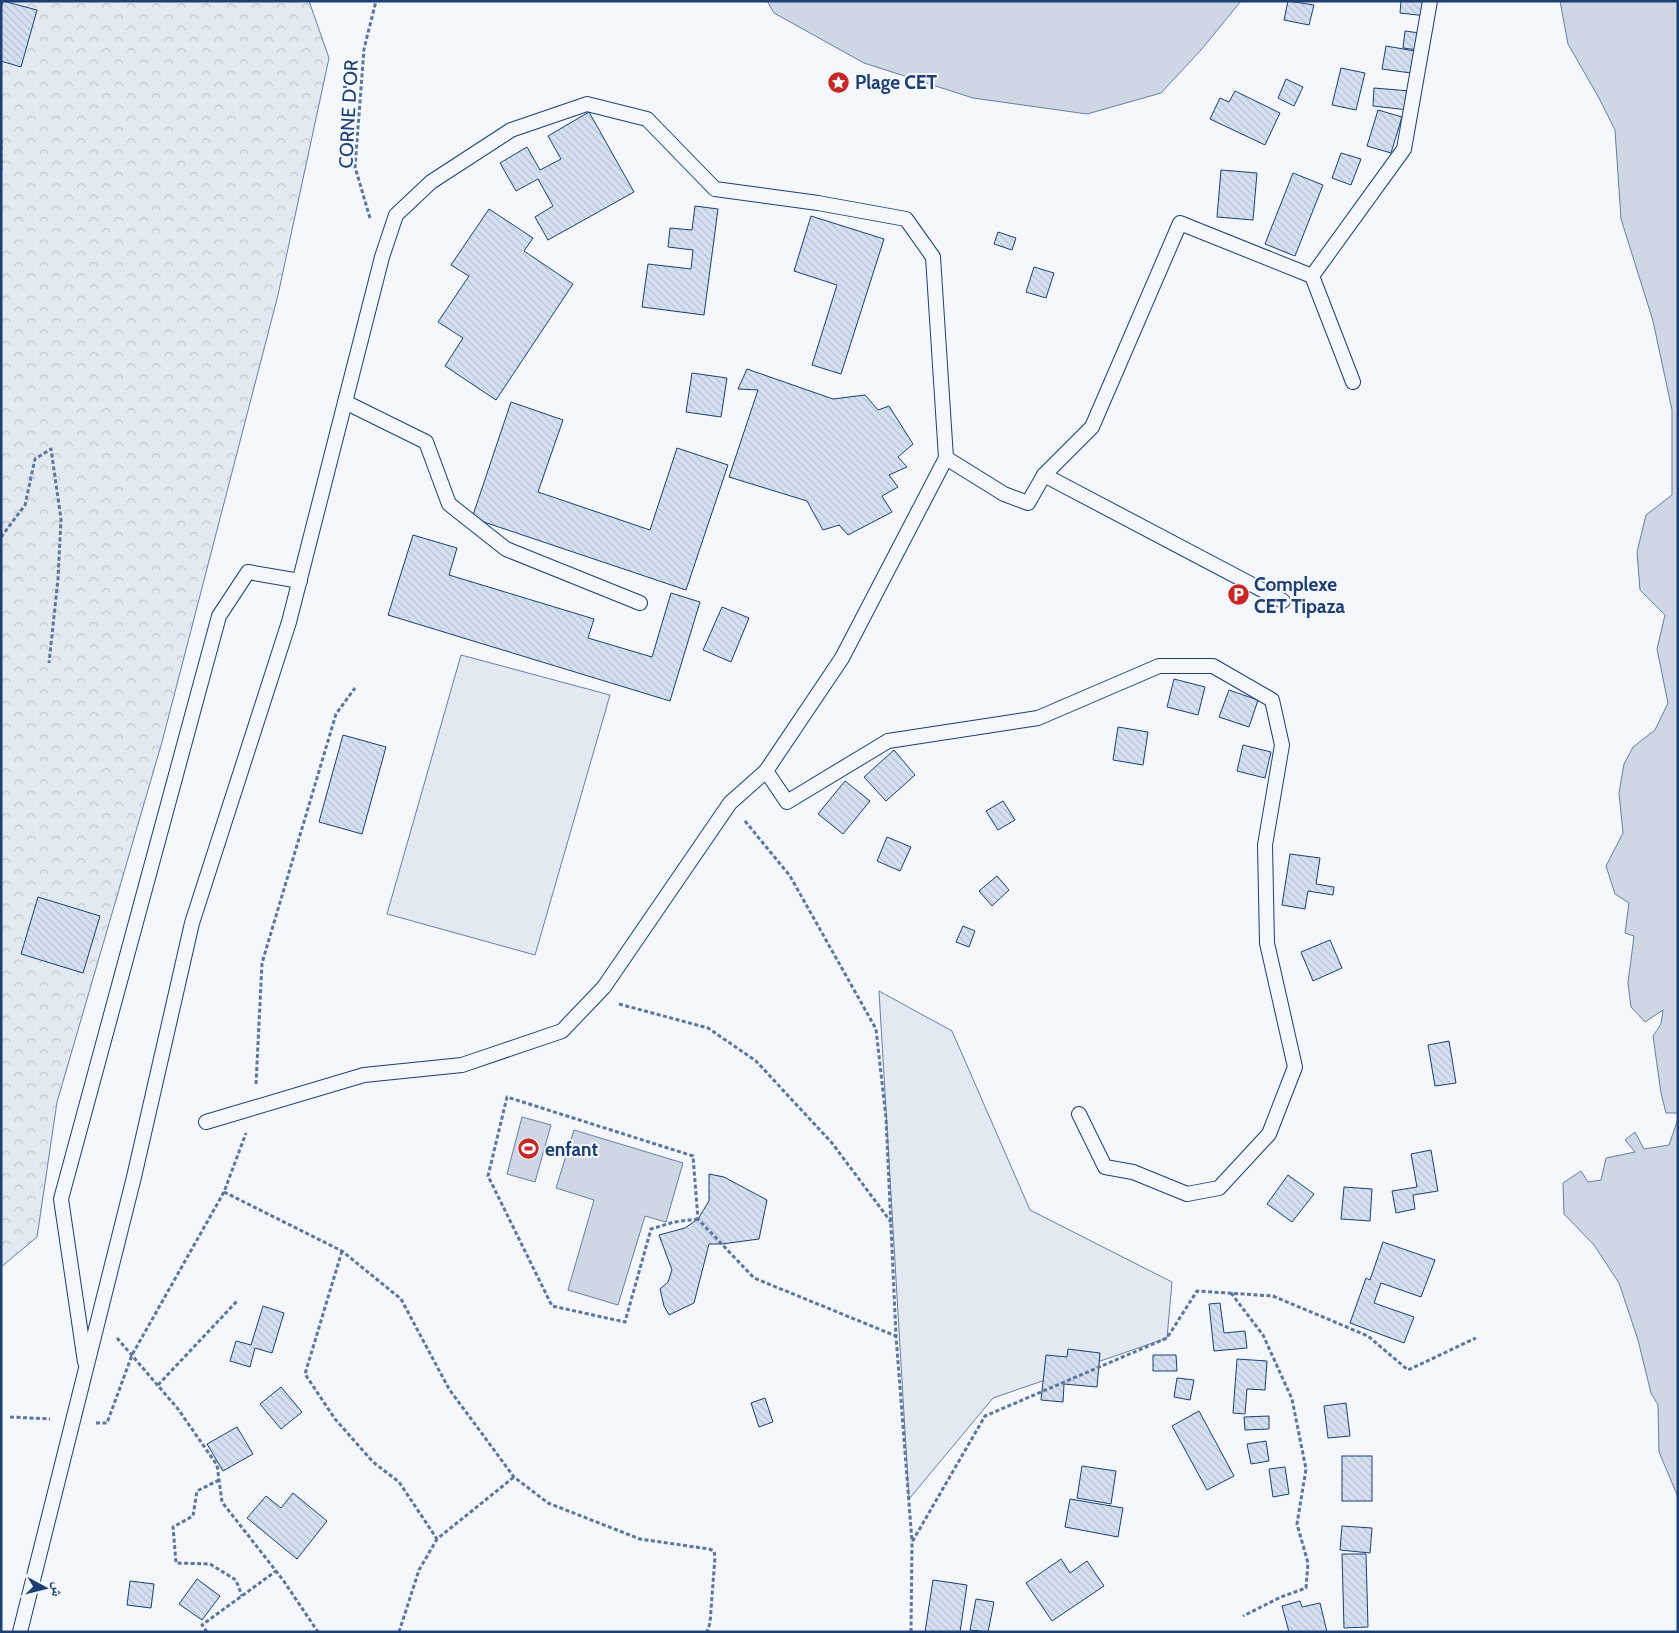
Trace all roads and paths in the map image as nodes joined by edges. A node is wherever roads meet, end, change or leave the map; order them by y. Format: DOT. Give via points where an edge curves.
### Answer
graph roads {
  1 [pos="376,1"];
  2 [pos="1430,1"];
  3 [pos="1,140"];
  4 [pos="1,171"];
  5 [pos="371,221"];
  6 [pos="1312,276"];
  7 [pos="1353,382"];
  8 [pos="345,402"];
  9 [pos="946,458"];
  10 [pos="1044,475"];
  11 [pos="1,537"];
  12 [pos="300,581"];
  13 [pos="1283,601"];
  14 [pos="640,604"];
  15 [pos="48,663"];
  16 [pos="355,688"];
  17 [pos="766,771"];
  18 [pos="730,803"];
  19 [pos="594,998"];
  20 [pos="255,1108"];
  21 [pos="1079,1114"];
  22 [pos="206,1122"];
  23 [pos="224,1192"];
  24 [pos="698,1219"];
  25 [pos="891,1222"];
  26 [pos="342,1251"];
  27 [pos="1231,1293"];
  28 [pos="238,1300"];
  29 [pos="98,1317"];
  30 [pos="896,1336"];
  31 [pos="1476,1338"];
  32 [pos="132,1355"];
  33 [pos="86,1369"];
  34 [pos="158,1385"];
  35 [pos="10,1417"];
  36 [pos="72,1421"];
  37 [pos="514,1476"];
  38 [pos="219,1480"];
  39 [pos="437,1539"];
  40 [pos="912,1551"];
  41 [pos="276,1571"];
  42 [pos="242,1596"];
  43 [pos="1243,1616"];
  44 [pos="20,1632"];
  45 [pos="207,1632"];
  46 [pos="318,1632"];
  47 [pos="399,1632"];
  48 [pos="707,1632"];
  49 [pos="911,1632"];
  1 -- 5 [label="path, CORNE D'OR" via="364,49 355,167"];
  2 -- 6 [label="lane" via="1404,149"];
  3 -- 4 [label="path"];
  6 -- 7 [label="lane"];
  6 -- 10 [label="lane" via="1180,223 1092,427"];
  8 -- 9 [label="lane" via="396,215 431,182 511,130 587,104 647,119 715,189 906,219 933,257"];
  8 -- 12 [label="lane"];
  8 -- 14 [label="lane" via="426,442 449,504 506,549"];
  9 -- 10 [label="lane" via="1004,494 1028,503"];
  9 -- 17 [label="lane" via="842,658"];
  10 -- 13 [label="lane"];
  11 -- 15 [label="path" via="25,505 35,459 51,449 61,519"];
  12 -- 29 [label="lane" via="192,923 134,1177"];
  12 -- 33 [label="lane" via="248,572 219,616 63,1189 61,1199"];
  16 -- 20 [label="path" via="336,714 262,963"];
  17 -- 18 [label="lane"];
  17 -- 21 [label="lane" via="787,802 888,741 1038,718 1159,666 1213,666 1272,700 1282,745 1265,845 1267,943 1295,1067 1268,1134 1219,1188 1187,1194 1133,1172 1105,1167"];
  18 -- 19 [label="lane"];
  18 -- 25 [label="path" via="790,876 876,1029 886,1118"];
  19 -- 20 [label="lane" via="562,1031 462,1065 364,1075"];
  19 -- 25 [label="path" via="708,1028 756,1061 832,1143"];
  20 -- 22 [label="lane"];
  20 -- 23 [label="path"];
  23 -- 26 [label="path"];
  23 -- 32 [label="path"];
  24 -- 24 [label="path" via="693,1156 507,1097 488,1176 552,1306 625,1322 652,1229"];
  24 -- 30 [label="path" via="754,1278"];
  25 -- 30 [label="path"];
  26 -- 37 [label="path" via="401,1299 449,1389"];
  26 -- 39 [label="path" via="305,1374 335,1419 373,1462 399,1482"];
  27 -- 31 [label="path" via="1273,1296 1368,1336 1408,1370"];
  27 -- 40 [label="path" via="1197,1291 1167,1338 984,1416 912,1542"];
  27 -- 43 [label="path" via="1263,1334 1292,1398 1306,1469 1297,1524 1308,1563 1306,1588"];
  28 -- 34 [label="path"];
  29 -- 32 [label="path"];
  29 -- 33 [label="lane"];
  30 -- 40 [label="path"];
  32 -- 34 [label="path"];
  32 -- 36 [label="path" via="106,1423"];
  33 -- 36 [label="lane"];
  34 -- 38 [label="path" via="217,1465"];
  35 -- 36 [label="path"];
  36 -- 44 [label="lane"];
  37 -- 39 [label="path"];
  37 -- 48 [label="path" via="548,1503 640,1539 714,1551"];
  38 -- 41 [label="path" via="222,1502"];
  38 -- 42 [label="path" via="197,1491 193,1516 173,1527 176,1563 210,1564 236,1580"];
  39 -- 47 [label="path" via="419,1570"];
  40 -- 49 [label="path"];
  41 -- 42 [label="path"];
  41 -- 46 [label="path"];
  42 -- 45 [label="path" via="202,1625"];
}
